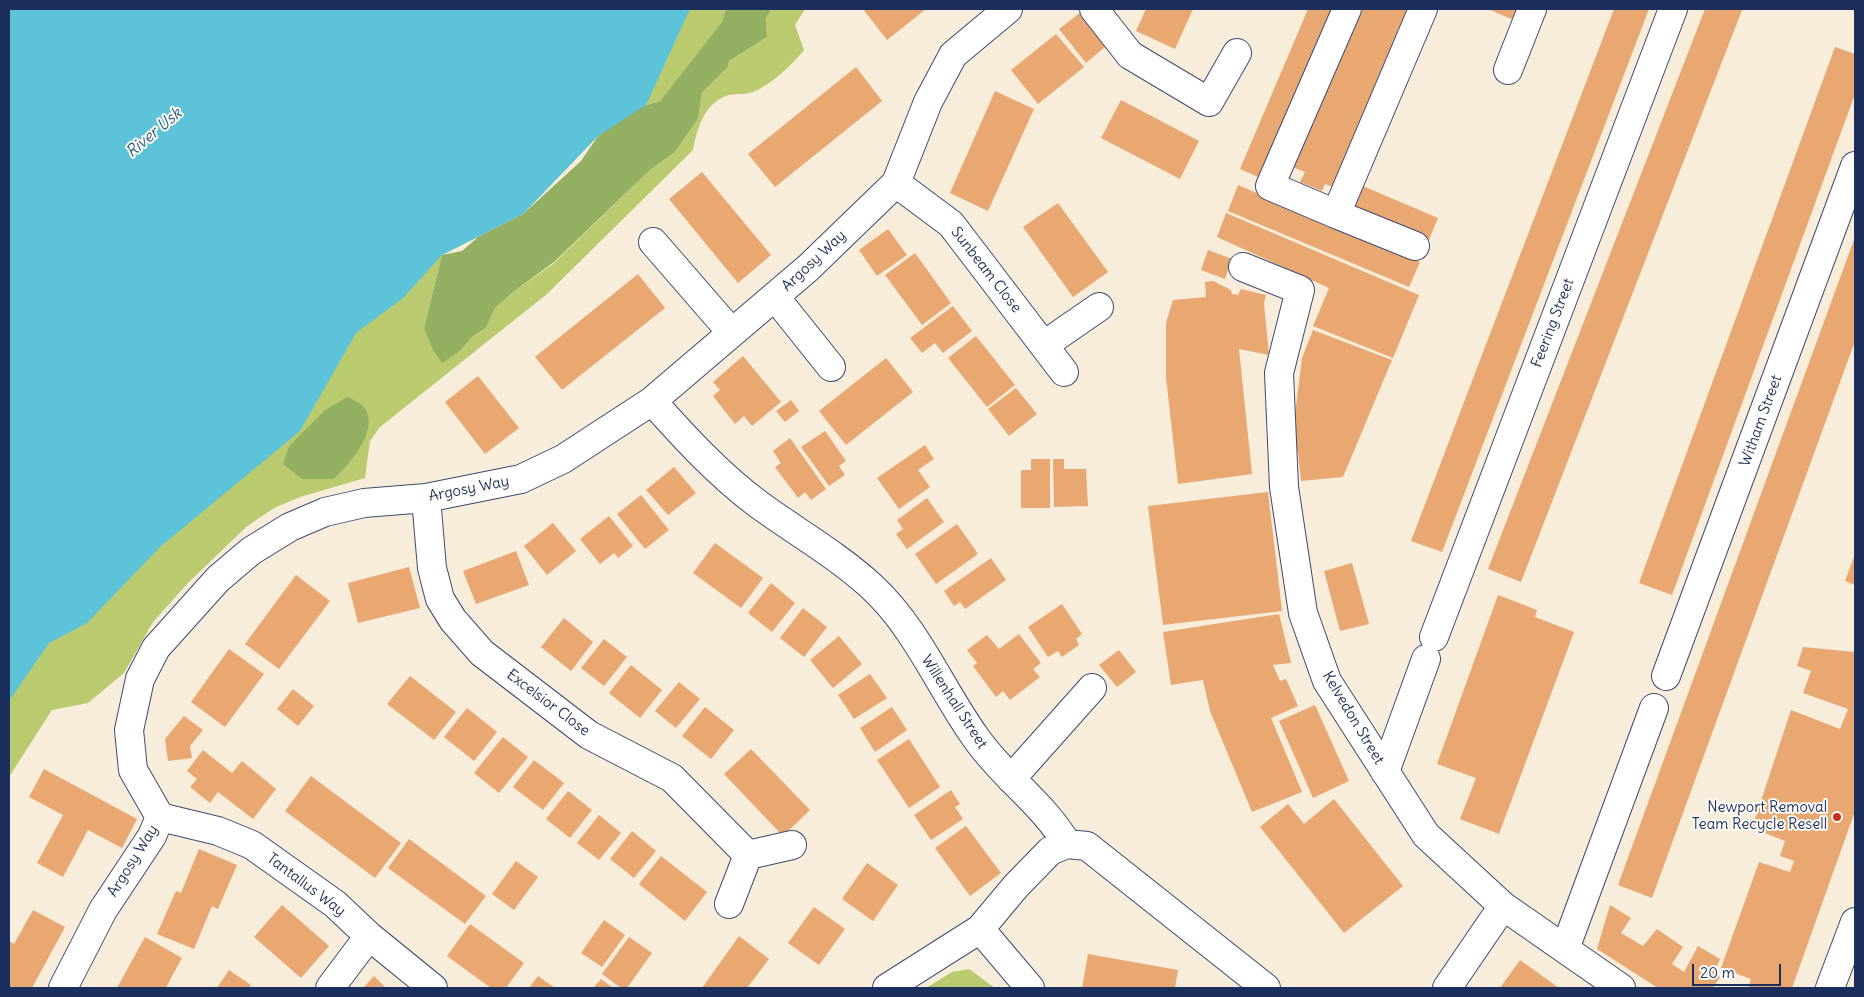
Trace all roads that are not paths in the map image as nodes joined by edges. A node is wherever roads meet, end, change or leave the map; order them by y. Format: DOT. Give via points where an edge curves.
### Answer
graph roads {
  1 [pos="1008,9"];
  2 [pos="1094,9"];
  3 [pos="1347,9"];
  4 [pos="1423,9"];
  5 [pos="1532,9"];
  6 [pos="1673,9"];
  7 [pos="1237,53"];
  8 [pos="1508,70"];
  9 [pos="1855,166"];
  10 [pos="896,183"];
  11 [pos="1336,214"];
  12 [pos="654,242"];
  13 [pos="1415,246"];
  14 [pos="1243,267"];
  15 [pos="775,297"];
  16 [pos="1099,307"];
  17 [pos="732,333"];
  18 [pos="1044,345"];
  19 [pos="831,367"];
  20 [pos="1064,372"];
  21 [pos="652,401"];
  22 [pos="426,498"];
  23 [pos="1666,676"];
  24 [pos="1092,688"];
  25 [pos="1654,708"];
  26 [pos="1385,772"];
  27 [pos="1011,779"];
  28 [pos="160,817"];
  29 [pos="1068,844"];
  30 [pos="792,845"];
  31 [pos="748,854"];
  32 [pos="729,904"];
  33 [pos="1503,906"];
  34 [pos="1855,922"];
  35 [pos="980,929"];
  36 [pos="369,936"];
  37 [pos="1565,949"];
  38 [pos="62,988"];
  39 [pos="330,988"];
  40 [pos="433,988"];
  41 [pos="886,988"];
  42 [pos="1030,988"];
  43 [pos="1266,988"];
  44 [pos="1447,988"];
  45 [pos="1621,988"];
  46 [pos="1830,988"];
  1 -- 10 [label="street, Argosy Way" via="953,56 928,102"];
  2 -- 7 [label="street" via="1130,55 1209,102"];
  3 -- 11 [label="street" via="1270,186"];
  4 -- 11 [label="street"];
  5 -- 8 [label="street"];
  6 -- 26 [label="street, Feering Street"];
  9 -- 23 [label="street, Witham Street"];
  10 -- 15 [label="street, Argosy Way"];
  10 -- 18 [label="street, Sunbeam Close" via="951,224"];
  11 -- 13 [label="street"];
  12 -- 17 [label="street"];
  14 -- 26 [label="street, Kelvedon Street" via="1300,290 1279,373 1284,487 1303,613 1327,682"];
  15 -- 17 [label="street, Argosy Way"];
  15 -- 19 [label="street"];
  16 -- 18 [label="street"];
  17 -- 21 [label="street, Argosy Way"];
  18 -- 20 [label="street, Sunbeam Close"];
  21 -- 22 [label="street, Argosy Way" via="563,459 521,479"];
  21 -- 27 [label="street, Willenhall Street" via="738,488 849,569 891,606 976,738"];
  22 -- 28 [label="street, Argosy Way" via="364,503 325,512 290,527 251,551 218,579 156,648 140,679 129,730 133,770"];
  22 -- 31 [label="street, Excelsior Close" via="432,568 440,599 452,620 482,654 588,735 672,778"];
  24 -- 27 [label="street"];
  25 -- 37 [label="street"];
  26 -- 33 [label="street, Kelvedon Street" via="1426,835"];
  27 -- 29 [label="street, Willenhall Street" via="1056,824"];
  28 -- 36 [label="street, Tantallus Way" via="218,831 252,845 328,899"];
  28 -- 38 [label="street, Argosy Way" via="152,836 103,910"];
  29 -- 35 [label="street" via="1050,852"];
  29 -- 43 [label="street" via="1087,846"];
  30 -- 31 [label="street"];
  31 -- 32 [label="street"];
  33 -- 37 [label="street, Kelvedon Street"];
  33 -- 44 [label="street"];
  34 -- 46 [label="street"];
  35 -- 41 [label="street"];
  35 -- 42 [label="street"];
  36 -- 39 [label="street"];
  36 -- 40 [label="street, Tantallus Way"];
  37 -- 45 [label="street, Kelvedon Street"];
}
